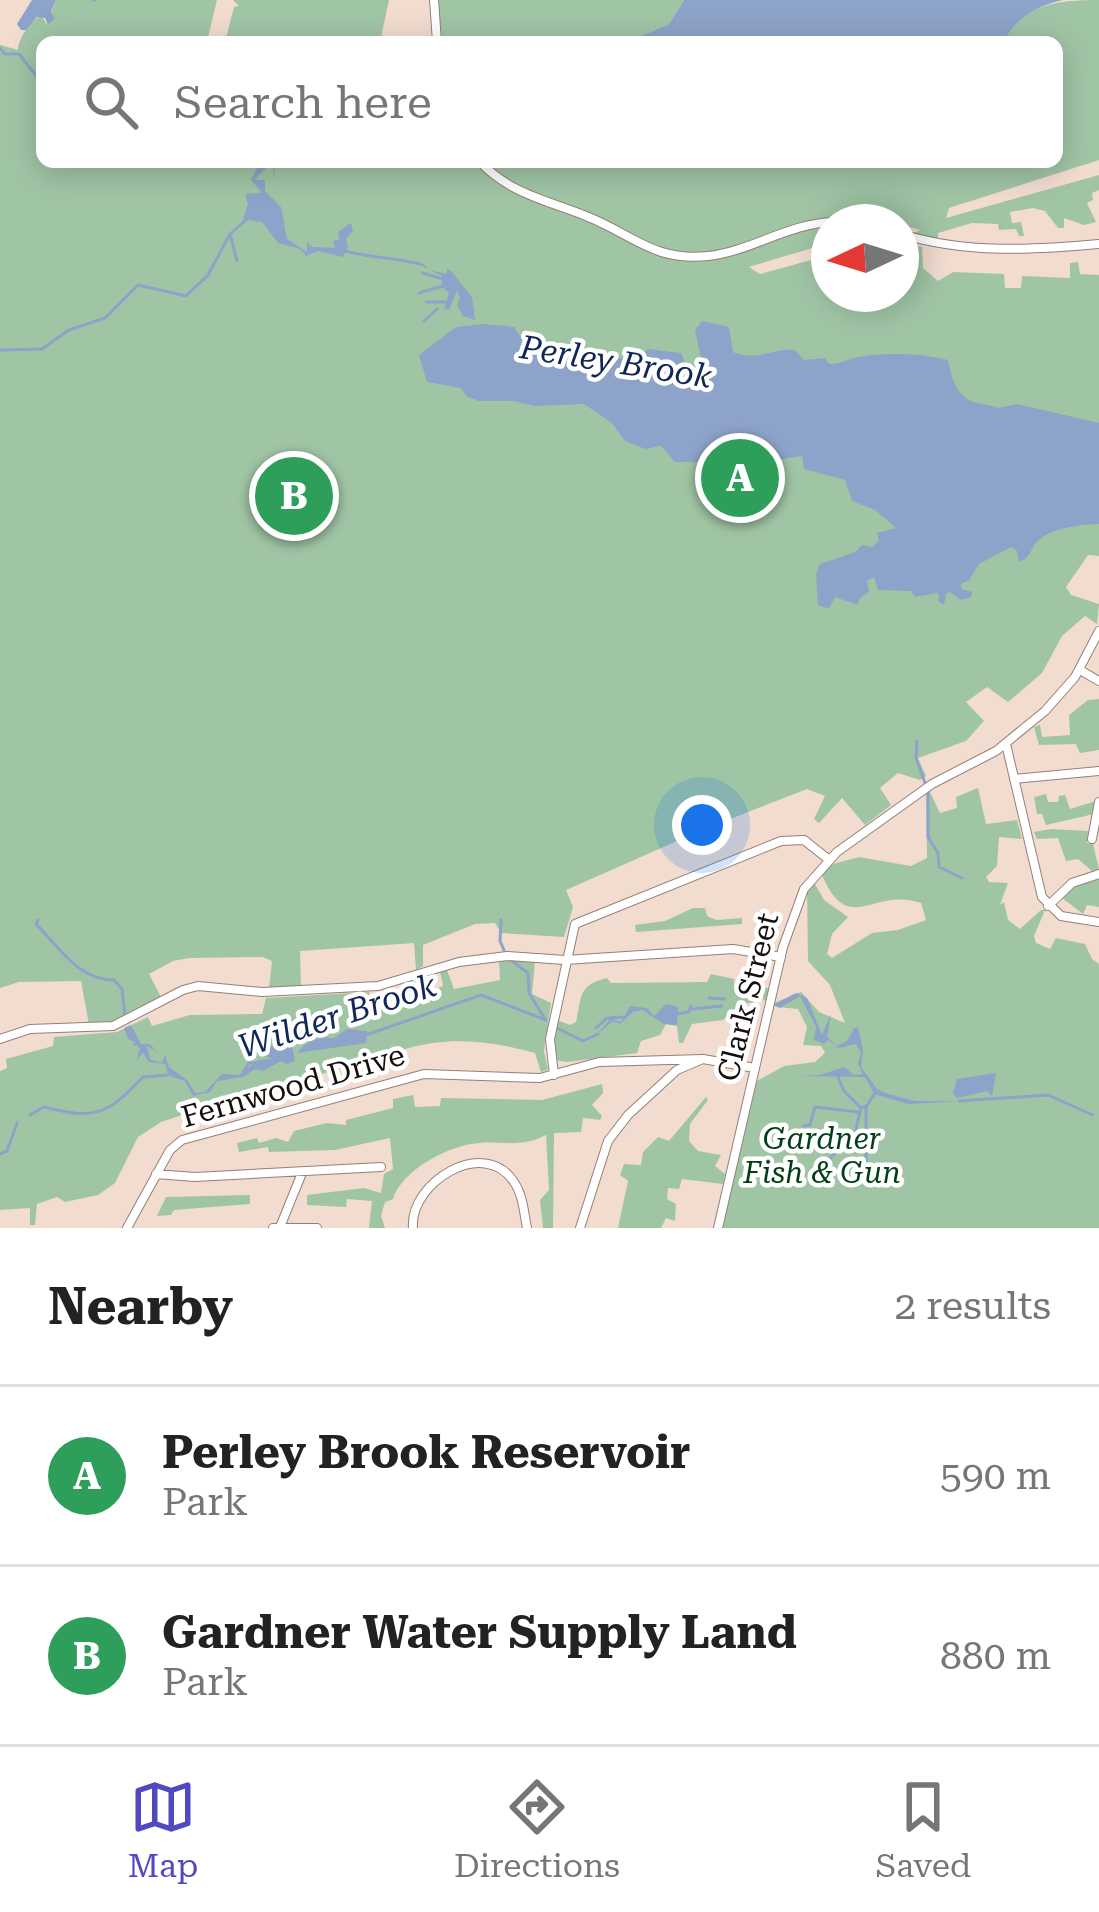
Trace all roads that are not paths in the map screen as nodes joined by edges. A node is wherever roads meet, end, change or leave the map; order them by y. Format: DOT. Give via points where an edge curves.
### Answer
graph roads {
  1 [pos="434,0"];
  2 [pos="437,36"];
  3 [pos="486,168"];
  4 [pos="811,224"];
  5 [pos="919,239"];
  6 [pos="1099,244"];
  7 [pos="1099,631"];
  8 [pos="1079,670"];
  9 [pos="1099,681"];
  10 [pos="1006,744"];
  11 [pos="1099,770"];
  12 [pos="1014,779"];
  13 [pos="1099,805"];
  14 [pos="1091,839"];
  15 [pos="828,859"];
  16 [pos="1099,874"];
  17 [pos="1048,906"];
  18 [pos="1099,922"];
  19 [pos="565,960"];
  20 [pos="780,960"];
  21 [pos="0,1039"];
  22 [pos="661,1059"];
  23 [pos="703,1059"];
  24 [pos="755,1069"];
  25 [pos="554,1075"];
  26 [pos="671,1076"];
  27 [pos="381,1167"];
  28 [pos="302,1173"];
  29 [pos="156,1174"];
  30 [pos="127,1228"];
  31 [pos="277,1228"];
  32 [pos="317,1228"];
  33 [pos="412,1228"];
  34 [pos="527,1228"];
  35 [pos="580,1228"];
  36 [pos="718,1228"];
  1 -- 2 [label="street"];
  3 -- 4 [label="street" via="522,194 674,255 720,254"];
  5 -- 6 [label="street" via="1006,250"];
  7 -- 8 [label="street, Clark Street"];
  8 -- 9 [label="street"];
  8 -- 10 [label="street, Clark Street"];
  10 -- 12 [label="street"];
  10 -- 15 [label="street, Clark Street" via="932,784"];
  11 -- 12 [label="street"];
  12 -- 17 [label="street"];
  13 -- 14 [label="street"];
  15 -- 19 [label="street" via="802,839 768,847 575,924"];
  15 -- 20 [label="street, Clark Street" via="800,897"];
  16 -- 17 [label="street" via="1072,883"];
  17 -- 18 [label="street" via="1065,918"];
  19 -- 20 [label="street" via="721,950"];
  19 -- 21 [label="street" via="464,961 370,987 198,986 100,1028 25,1030"];
  19 -- 25 [label="street" via="549,1047"];
  20 -- 24 [label="street, Clark Street"];
  22 -- 23 [label="street, Fernwood Drive"];
  22 -- 25 [label="street, Fernwood Drive" via="598,1062"];
  22 -- 26 [label="street"];
  23 -- 24 [label="street, Fernwood Drive"];
  23 -- 26 [label="street"];
  24 -- 36 [label="street, Clark Street"];
  25 -- 29 [label="street, Fernwood Drive" via="416,1075 180,1141"];
  26 -- 35 [label="street" via="608,1141"];
  27 -- 28 [label="street"];
  28 -- 29 [label="street"];
  28 -- 31 [label="street"];
  29 -- 30 [label="street, Fernwood Drive"];
  31 -- 32 [label="street"];
  33 -- 34 [label="street" via="426,1187 481,1164 513,1179"];
}
